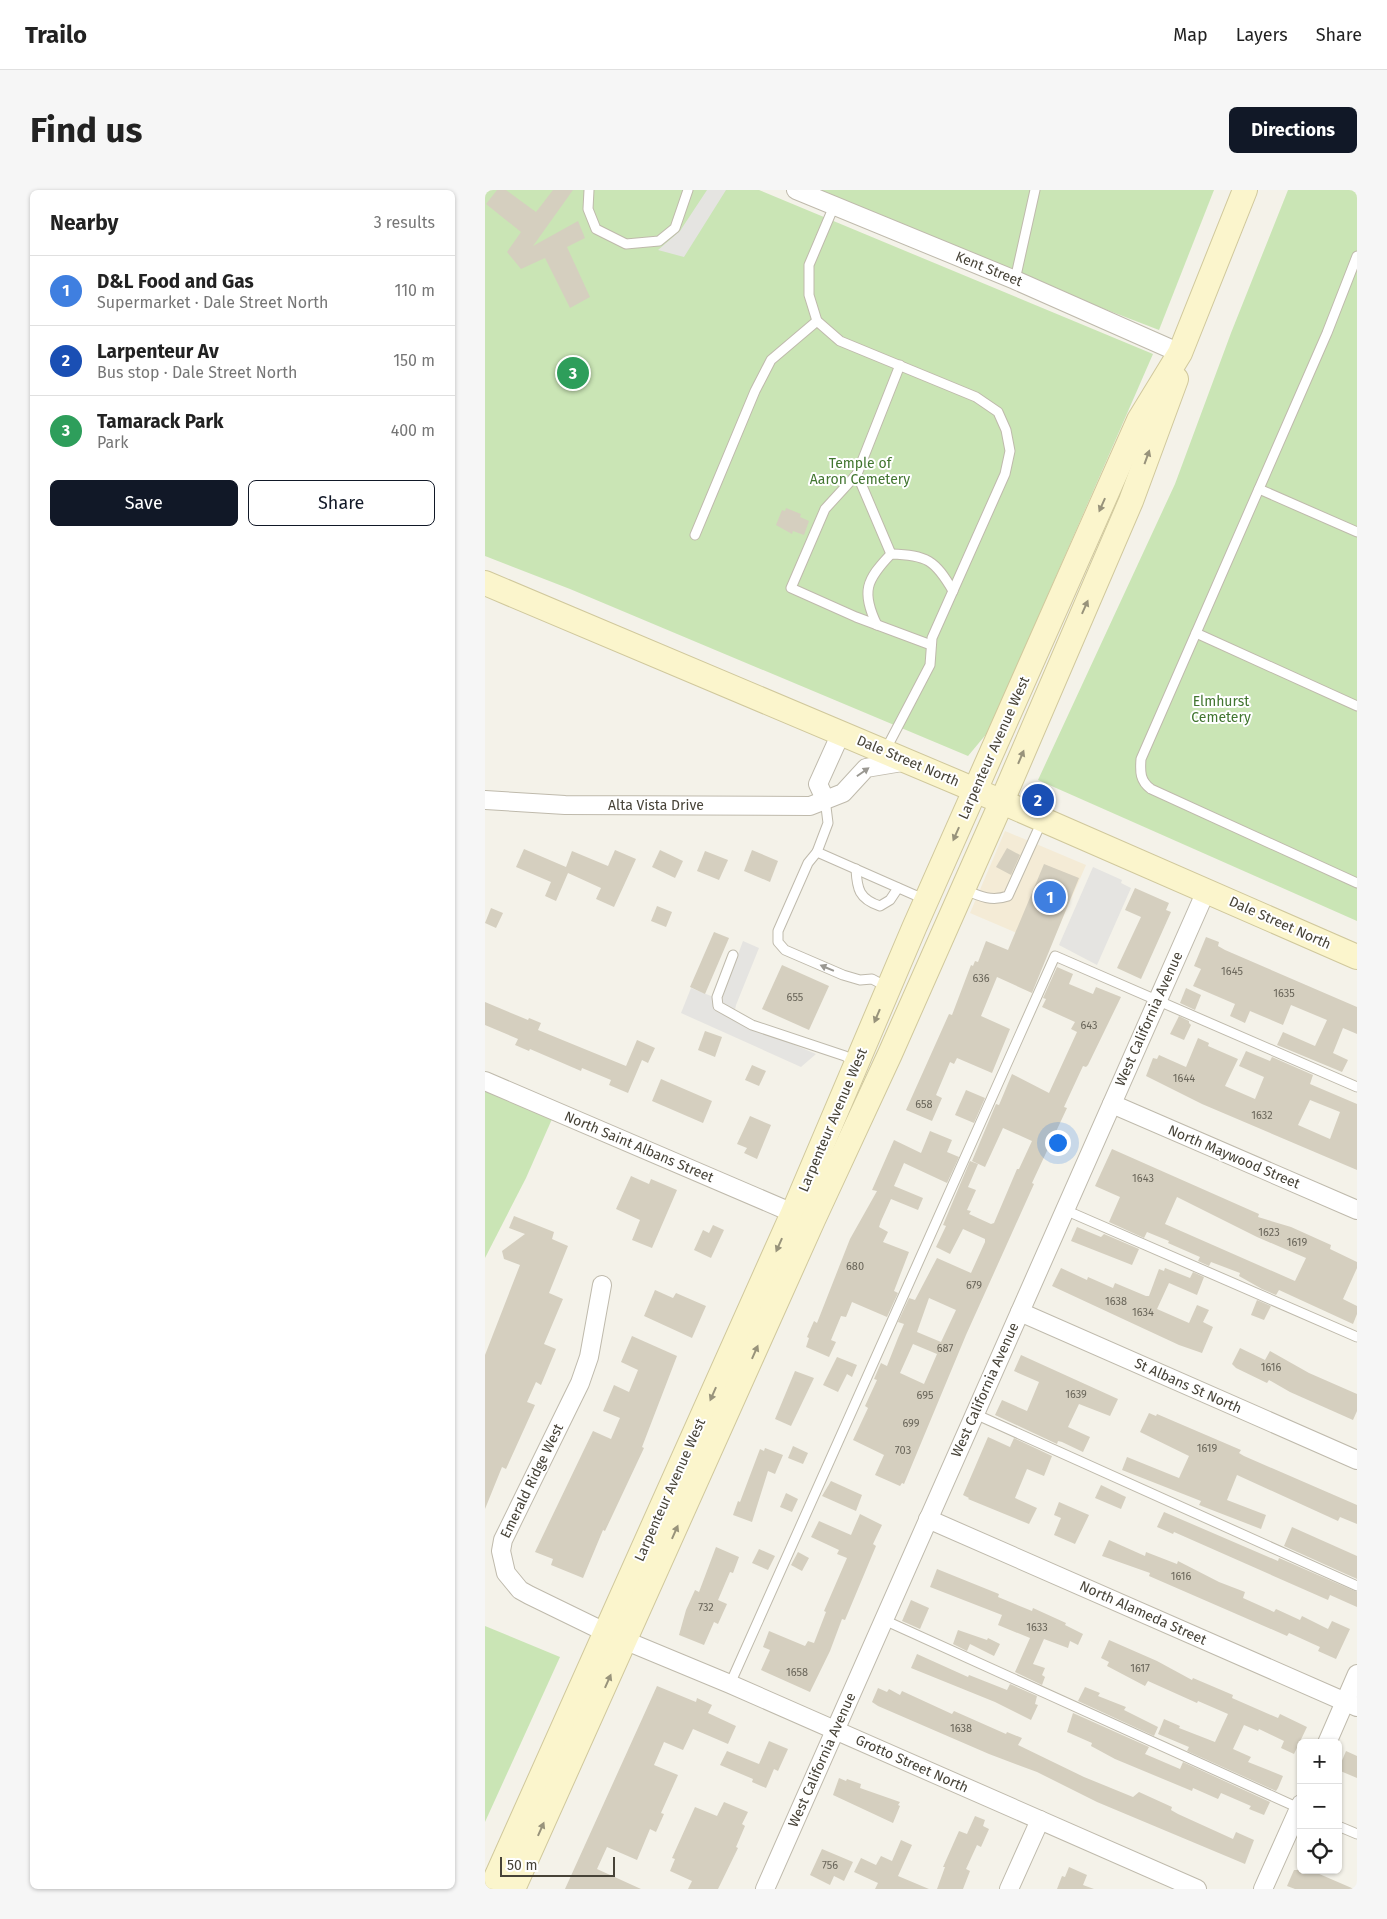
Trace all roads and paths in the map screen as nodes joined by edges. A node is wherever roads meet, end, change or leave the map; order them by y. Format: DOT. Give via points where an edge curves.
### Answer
graph roads {
  1 [pos="589,190"];
  2 [pos="688,190"];
  3 [pos="796,190"];
  4 [pos="1035,190"];
  5 [pos="1245,190"];
  6 [pos="834,206"];
  7 [pos="1357,256"];
  8 [pos="1015,280"];
  9 [pos="817,321"];
  10 [pos="1180,353"];
  11 [pos="900,365"];
  12 [pos="857,474"];
  13 [pos="1259,489"];
  14 [pos="1357,532"];
  15 [pos="695,535"];
  16 [pos="891,554"];
  17 [pos="485,583"];
  18 [pos="953,591"];
  19 [pos="877,625"];
  20 [pos="1196,633"];
  21 [pos="931,645"];
  22 [pos="1357,706"];
  23 [pos="841,733"];
  24 [pos="885,751"];
  25 [pos="908,761"];
  26 [pos="976,790"];
  27 [pos="825,799"];
  28 [pos="485,800"];
  29 [pos="1002,801"];
  30 [pos="1042,820"];
  31 [pos="817,852"];
  32 [pos="856,869"];
  33 [pos="1357,883"];
  34 [pos="898,888"];
  35 [pos="963,889"];
  36 [pos="1206,891"];
  37 [pos="927,901"];
  38 [pos="733,955"];
  39 [pos="1357,957"];
  40 [pos="889,988"];
  41 [pos="1157,1000"];
  42 [pos="857,1064"];
  43 [pos="485,1081"];
  44 [pos="1357,1088"];
  45 [pos="1112,1104"];
  46 [pos="1065,1210"];
  47 [pos="1357,1210"];
  48 [pos="793,1213"];
  49 [pos="602,1285"];
  50 [pos="1020,1312"];
  51 [pos="1357,1338"];
  52 [pos="975,1414"];
  53 [pos="1357,1460"];
  54 [pos="928,1519"];
  55 [pos="1357,1586"];
  56 [pos="884,1620"];
  57 [pos="617,1637"];
  58 [pos="1357,1674"];
  59 [pos="731,1684"];
  60 [pos="1351,1704"];
  61 [pos="835,1731"];
  62 [pos="1329,1739"];
  63 [pos="1297,1806"];
  64 [pos="1297,1814"];
  65 [pos="1040,1820"];
  66 [pos="1342,1828"];
  67 [pos="1357,1834"];
  68 [pos="491,1889"];
  69 [pos="513,1889"];
  70 [pos="765,1889"];
  71 [pos="1009,1889"];
  72 [pos="1197,1889"];
  73 [pos="1263,1889"];
  1 -- 2 [label="lane" via="588,209 596,229 626,244 659,241 675,228"];
  3 -- 6 [label="street, Kent Street"];
  4 -- 8 [label="lane"];
  5 -- 10 [label="main road, Larpenteur Avenue West"];
  6 -- 8 [label="street, Kent Street"];
  6 -- 9 [label="lane" via="809,265 809,295"];
  7 -- 13 [label="lane"];
  8 -- 10 [label="street, Kent Street"];
  9 -- 11 [label="lane" via="841,340"];
  9 -- 15 [label="lane" via="771,360"];
  10 -- 26 [label="main road, Larpenteur Avenue West, one-way" via="1139,420"];
  29 -- 10 [label="main road, Larpenteur Avenue West, one-way" via="1131,502 1175,382"];
  11 -- 12 [label="lane"];
  11 -- 18 [label="lane" via="976,397 998,412 1006,430 1010,452 1005,474"];
  12 -- 16 [label="lane"];
  12 -- 19 [label="lane" via="825,509 791,588"];
  13 -- 14 [label="lane"];
  13 -- 20 [label="lane"];
  16 -- 18 [label="lane" via="924,558 941,570"];
  16 -- 19 [label="lane" via="867,584 869,608"];
  17 -- 23 [label="main road, Dale Street North"];
  18 -- 21 [label="lane"];
  19 -- 21 [label="lane"];
  20 -- 22 [label="lane"];
  20 -- 33 [label="lane" via="1141,759 1142,783"];
  21 -- 24 [label="lane" via="930,665"];
  23 -- 24 [label="main road, Dale Street North"];
  23 -- 27 [label="street" via="818,784"];
  24 -- 25 [label="main road, Dale Street North"];
  25 -- 26 [label="main road, Dale Street North"];
  27 -- 25 [label="street, Alta Vista Drive, one-way" via="843,793 866,768"];
  26 -- 29 [label="main road, Dale Street North"];
  26 -- 37 [label="main road, Larpenteur Avenue West, one-way"];
  27 -- 28 [label="street, Alta Vista Drive" via="810,806 565,805"];
  27 -- 31 [label="lane" via="828,823"];
  29 -- 30 [label="main road, Dale Street North"];
  29 -- 35 [label="main road, Larpenteur Avenue West"];
  30 -- 35 [label="lane" via="1008,896 987,899"];
  30 -- 36 [label="main road, Dale Street North"];
  31 -- 32 [label="lane"];
  40 -- 31 [label="lane, one-way" via="872,979 860,980 843,975 785,950 778,942 778,930 808,863"];
  32 -- 34 [label="lane"];
  32 -- 34 [label="lane" via="857,888 869,902 880,906"];
  34 -- 37 [label="lane"];
  57 -- 35 [label="main road, Larpenteur Avenue West, one-way"];
  36 -- 39 [label="main road, Dale Street North"];
  36 -- 41 [label="street, West California Avenue"];
  37 -- 40 [label="main road, Larpenteur Avenue West"];
  38 -- 42 [label="lane" via="717,997 718,1006 752,1025 845,1056"];
  40 -- 42 [label="main road, Larpenteur Avenue West, one-way"];
  41 -- 44 [label="lane"];
  41 -- 45 [label="street, West California Avenue"];
  41 -- 59 [label="lane" via="1055,956"];
  42 -- 48 [label="main road, Larpenteur Avenue West"];
  43 -- 48 [label="street, North Saint Albans Street"];
  45 -- 46 [label="street, West California Avenue"];
  45 -- 47 [label="street, North Maywood Street"];
  46 -- 50 [label="street, West California Avenue"];
  46 -- 51 [label="lane"];
  48 -- 57 [label="main road, Larpenteur Avenue West, one-way"];
  49 -- 57 [label="street, Emerald Ridge West" via="589,1357 580,1383 506,1532 501,1551 506,1573 520,1590"];
  50 -- 52 [label="street, West California Avenue"];
  50 -- 53 [label="street, St Albans St North"];
  52 -- 54 [label="street, West California Avenue"];
  52 -- 55 [label="lane"];
  54 -- 56 [label="street, West California Avenue"];
  54 -- 60 [label="street, North Alameda Street"];
  56 -- 61 [label="street, West California Avenue"];
  56 -- 63 [label="lane"];
  57 -- 59 [label="street, Grotto Street North"];
  57 -- 68 [label="main road, Larpenteur Avenue West"];
  69 -- 57 [label="main road, Larpenteur Avenue West, one-way"];
  58 -- 60 [label="street"];
  59 -- 61 [label="street, Grotto Street North"];
  60 -- 62 [label="street"];
  61 -- 65 [label="street, Grotto Street North"];
  61 -- 70 [label="street, West California Avenue"];
  64 -- 73 [label="street"];
  65 -- 71 [label="street"];
  65 -- 72 [label="street, Grotto Street North"];
  66 -- 67 [label="lane"];
}
